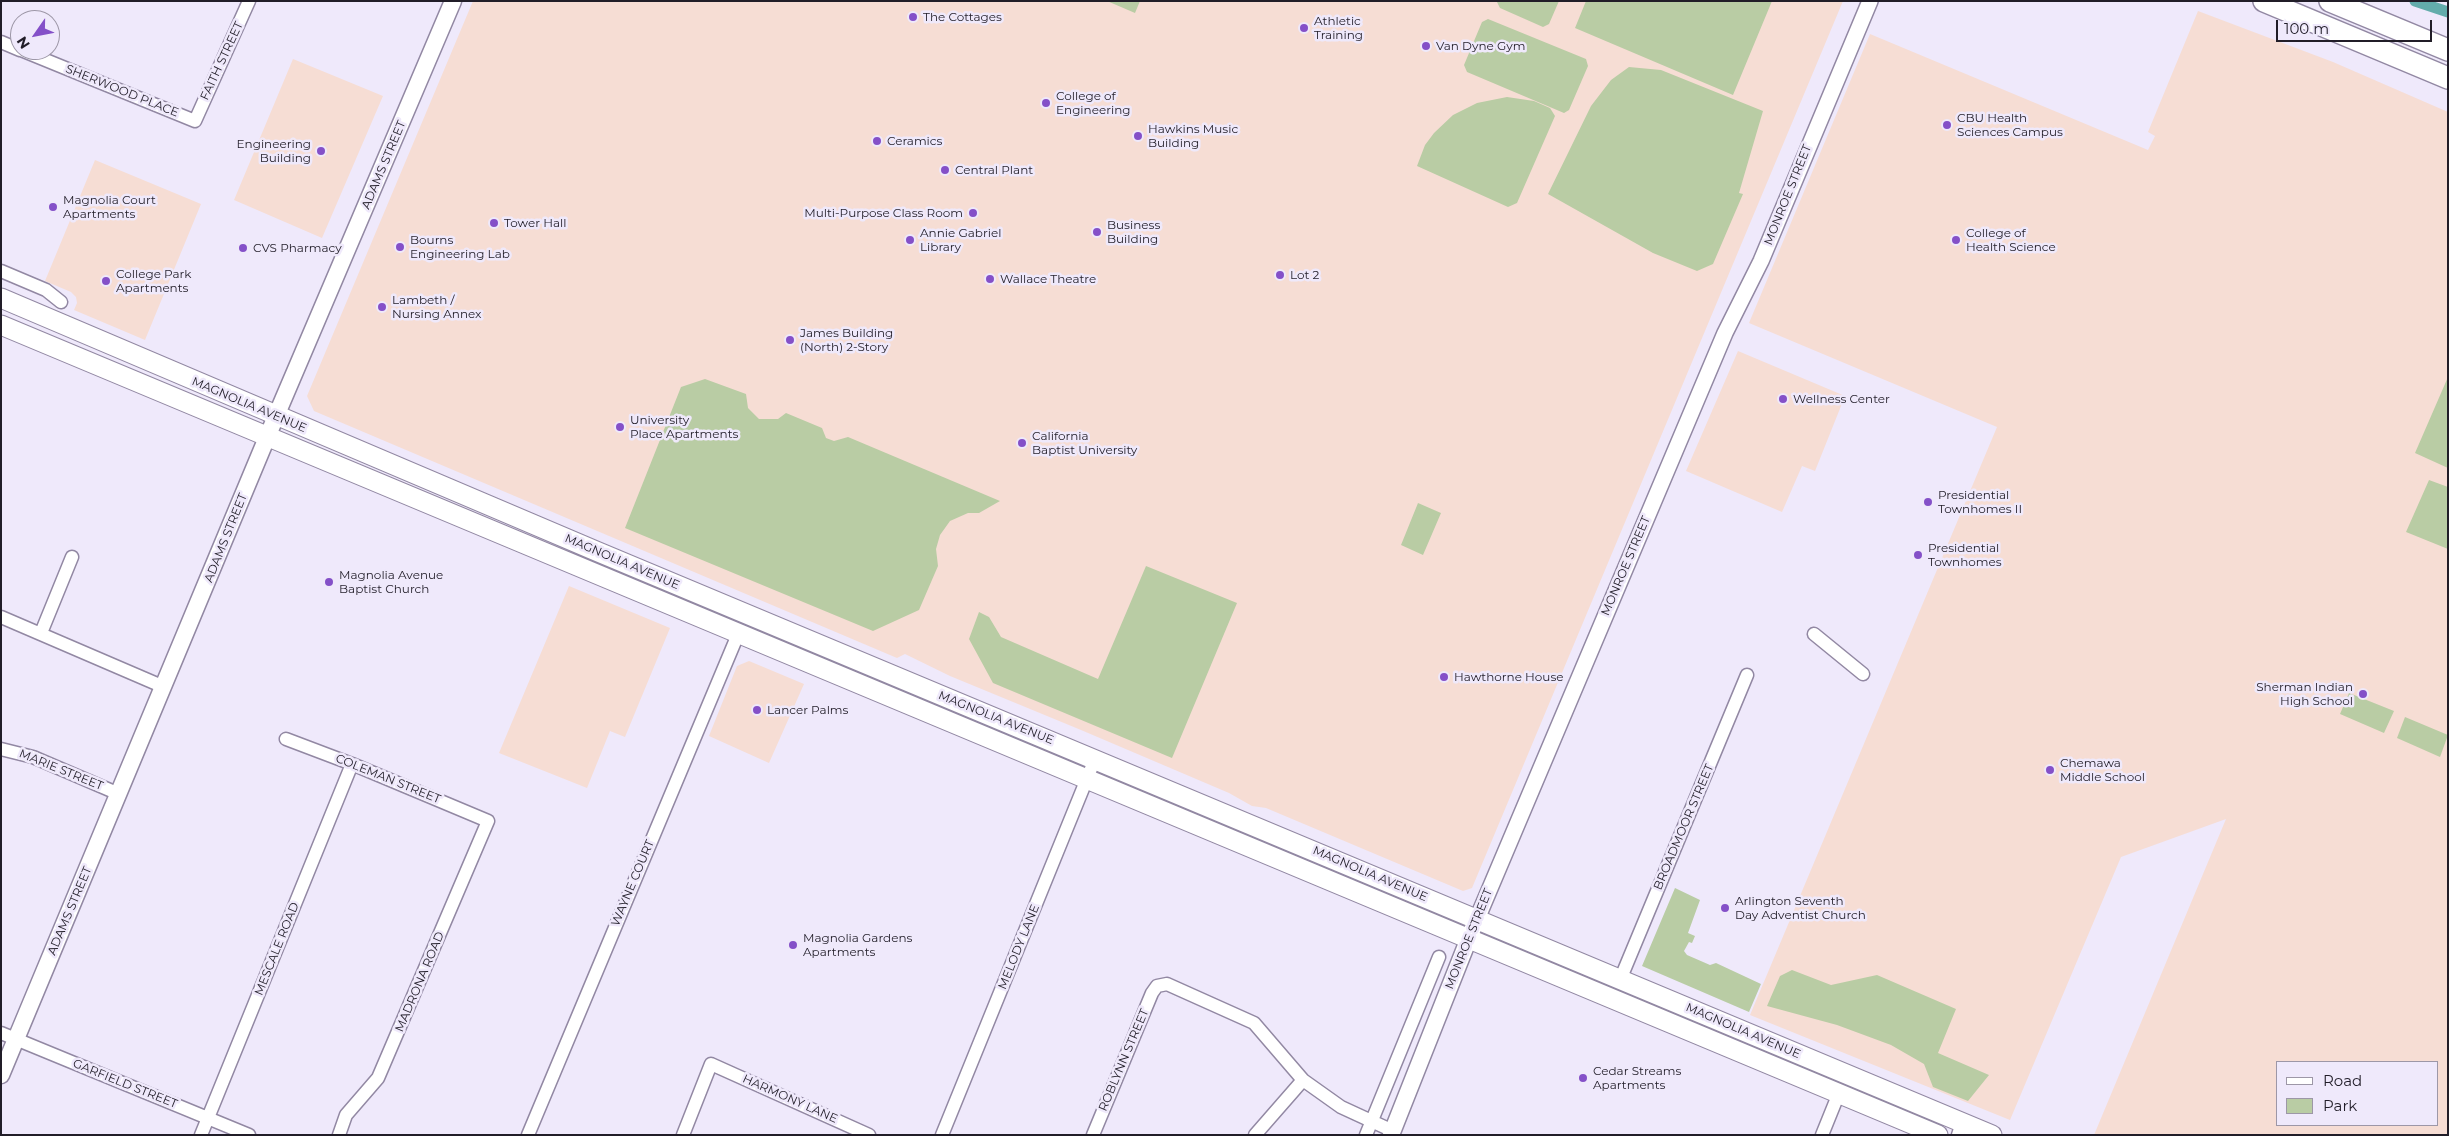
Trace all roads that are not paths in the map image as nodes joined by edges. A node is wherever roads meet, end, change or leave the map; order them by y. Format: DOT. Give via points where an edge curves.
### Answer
graph roads {
  1 [pos="249,1"];
  2 [pos="453,1"];
  3 [pos="1870,1"];
  4 [pos="2264,1"];
  5 [pos="2330,1"];
  6 [pos="2448,50"];
  7 [pos="45,60"];
  8 [pos="2448,78"];
  9 [pos="195,121"];
  10 [pos="1,271"];
  11 [pos="1,298"];
  12 [pos="61,302"];
  13 [pos="1,324"];
  14 [pos="276,416"];
  15 [pos="268,435"];
  16 [pos="72,557"];
  17 [pos="746,613"];
  18 [pos="1,617"];
  19 [pos="739,632"];
  20 [pos="41,633"];
  21 [pos="1814,634"];
  22 [pos="1862,674"];
  23 [pos="1747,675"];
  24 [pos="164,686"];
  25 [pos="286,739"];
  26 [pos="1,749"];
  27 [pos="1095,760"];
  28 [pos="352,764"];
  29 [pos="1088,779"];
  30 [pos="119,794"];
  31 [pos="488,821"];
  32 [pos="1477,919"];
  33 [pos="1469,937"];
  34 [pos="1439,957"];
  35 [pos="1620,980"];
  36 [pos="9,1036"];
  37 [pos="1,1075"];
  38 [pos="1303,1080"];
  39 [pos="1839,1093"];
  40 [pos="208,1118"];
  41 [pos="1371,1122"];
  42 [pos="1960,1129"];
  43 [pos="1392,1133"];
  44 [pos="201,1135"];
  45 [pos="249,1135"];
  46 [pos="339,1135"];
  47 [pos="528,1135"];
  48 [pos="683,1135"];
  49 [pos="869,1135"];
  50 [pos="942,1135"];
  51 [pos="1093,1135"];
  52 [pos="1255,1135"];
  53 [pos="1366,1135"];
  54 [pos="1822,1135"];
  55 [pos="1938,1135"];
  56 [pos="1992,1135"];
  1 -- 9 [label="street, FAITH STREET"];
  2 -- 14 [label="main road, ADAMS STREET"];
  3 -- 32 [label="street, MONROE STREET" via="1761,261 1725,333"];
  4 -- 8 [label="highway"];
  5 -- 6 [label="highway"];
  7 -- 9 [label="street, SHERWOOD PLACE"];
  10 -- 12 [label="street" via="46,290"];
  11 -- 14 [label="main road, MAGNOLIA AVENUE"];
  13 -- 15 [label="main road, MAGNOLIA AVENUE"];
  14 -- 15 [label="main road, ADAMS STREET"];
  14 -- 17 [label="main road, MAGNOLIA AVENUE"];
  15 -- 19 [label="main road, MAGNOLIA AVENUE"];
  15 -- 24 [label="main road, ADAMS STREET"];
  16 -- 20 [label="street"];
  17 -- 19 [label="main road"];
  17 -- 27 [label="main road, MAGNOLIA AVENUE"];
  18 -- 20 [label="street"];
  19 -- 29 [label="main road, MAGNOLIA AVENUE"];
  19 -- 47 [label="street, WAYNE COURT"];
  20 -- 24 [label="street"];
  21 -- 22 [label="street"];
  23 -- 35 [label="street, BROADMOOR STREET"];
  24 -- 30 [label="main road, ADAMS STREET"];
  25 -- 28 [label="street, COLEMAN STREET"];
  26 -- 30 [label="street, MARIE STREET" via="33,757"];
  27 -- 29 [label="street, MELODY LANE"];
  27 -- 32 [label="main road, MAGNOLIA AVENUE"];
  28 -- 31 [label="street, COLEMAN STREET"];
  28 -- 40 [label="street, MESCALE ROAD"];
  29 -- 33 [label="main road, MAGNOLIA AVENUE"];
  29 -- 50 [label="street, MELODY LANE"];
  30 -- 36 [label="main road, ADAMS STREET"];
  31 -- 46 [label="street, MADRONA ROAD" via="378,1078 346,1115"];
  32 -- 33 [label="main road, MONROE STREET"];
  32 -- 35 [label="main road, MAGNOLIA AVENUE"];
  33 -- 39 [label="main road, MAGNOLIA AVENUE"];
  33 -- 43 [label="main road, MONROE STREET"];
  34 -- 41 [label="street"];
  35 -- 42 [label="main road, MAGNOLIA AVENUE"];
  36 -- 37 [label="main road, ADAMS STREET"];
  36 -- 40 [label="street, GARFIELD STREET"];
  38 -- 41 [label="street" via="1341,1107"];
  38 -- 51 [label="street, ROBLYNN STREET" via="1254,1023 1167,984 1157,986"];
  38 -- 52 [label="street"];
  39 -- 54 [label="street"];
  39 -- 55 [label="main road, MAGNOLIA AVENUE"];
  40 -- 44 [label="street, MESCALE ROAD"];
  40 -- 45 [label="street, GARFIELD STREET"];
  41 -- 43 [label="street"];
  41 -- 53 [label="street"];
  42 -- 56 [label="main road, MAGNOLIA AVENUE"];
  48 -- 49 [label="street, HARMONY LANE" via="711,1064"];
}
